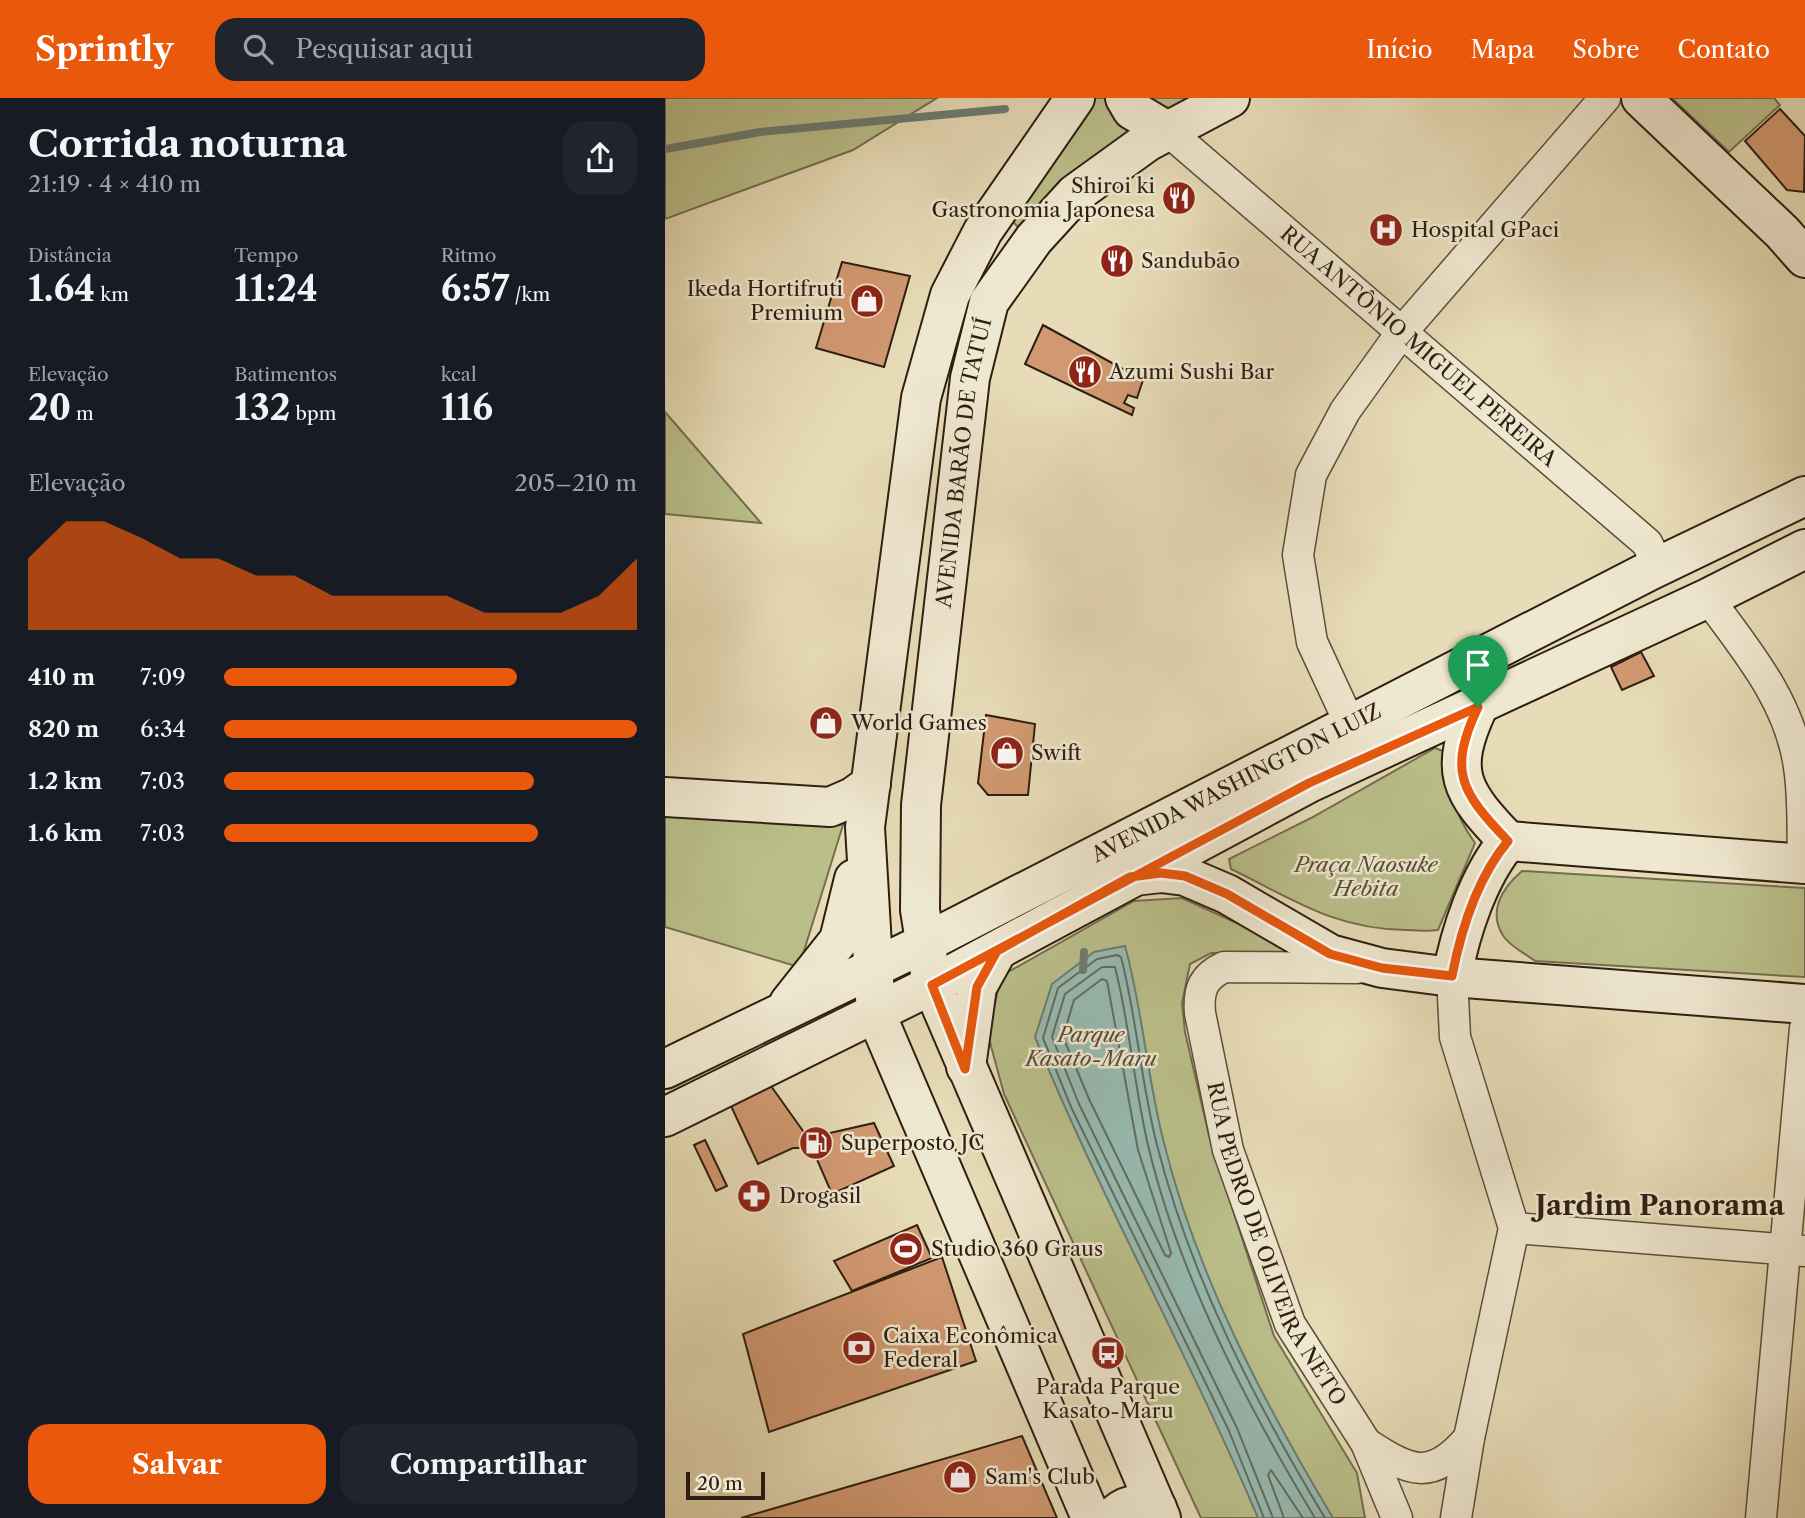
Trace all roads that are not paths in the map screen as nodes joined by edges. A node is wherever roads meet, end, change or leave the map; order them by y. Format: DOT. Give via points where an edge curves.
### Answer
graph roads {
  1 [pos="1075,98"];
  2 [pos="1125,98"];
  3 [pos="1230,98"];
  4 [pos="1605,98"];
  5 [pos="1641,98"];
  6 [pos="1169,132"];
  7 [pos="1797,237"];
  8 [pos="1401,333"];
  9 [pos="1805,496"];
  10 [pos="1805,549"];
  11 [pos="1651,569"];
  12 [pos="1709,598"];
  13 [pos="1478,707"];
  14 [pos="1350,724"];
  15 [pos="871,785"];
  16 [pos="665,797"];
  17 [pos="865,827"];
  18 [pos="1508,841"];
  19 [pos="1804,864"];
  20 [pos="1130,877"];
  21 [pos="925,943"];
  22 [pos="997,951"];
  23 [pos="872,968"];
  24 [pos="1382,968"];
  25 [pos="1452,976"];
  26 [pos="932,985"];
  27 [pos="1805,1004"];
  28 [pos="783,1010"];
  29 [pos="876,1014"];
  30 [pos="1805,1028"];
  31 [pos="665,1069"];
  32 [pos="965,1069"];
  33 [pos="665,1117"];
  34 [pos="1514,1228"];
  35 [pos="1794,1251"];
  36 [pos="1469,1438"];
  37 [pos="1366,1443"];
  38 [pos="1159,1513"];
  39 [pos="1091,1518"];
  40 [pos="1112,1518"];
  41 [pos="1397,1518"];
  42 [pos="1456,1518"];
  43 [pos="1761,1518"];
  1 -- 15 [label="main road, AVENIDA BARÃO DE TATUÍ" via="983,231 950,295 921,398"];
  2 -- 6 [label="main road" via="1132,110"];
  3 -- 6 [label="main road, AVENIDA BARÃO DE TATUÍ"];
  4 -- 8 [label="street"];
  5 -- 7 [label="main road"];
  6 -- 8 [label="street, RUA ANTÔNIO MIGUEL PEREIRA"];
  6 -- 21 [label="main road, AVENIDA BARÃO DE TATUÍ" via="1147,142 1075,194 1034,239 989,302 970,378 921,805 920,910"];
  8 -- 11 [label="street, RUA ANTÔNIO MIGUEL PEREIRA" via="1647,543 1654,557"];
  8 -- 14 [label="street" via="1345,411 1311,475 1298,555 1312,642"];
  9 -- 11 [label="main road, AVENIDA WASHINGTON LUIZ"];
  10 -- 12 [label="main road, AVENIDA WASHINGTON LUIZ"];
  11 -- 14 [label="main road, AVENIDA WASHINGTON LUIZ"];
  12 -- 13 [label="main road, AVENIDA WASHINGTON LUIZ"];
  12 -- 19 [label="street" via="1769,682 1786,719 1799,766"];
  13 -- 18 [label="main road" via="1463,743 1461,772 1473,799"];
  13 -- 20 [label="main road, AVENIDA WASHINGTON LUIZ" via="1309,783"];
  14 -- 21 [label="main road, AVENIDA WASHINGTON LUIZ"];
  15 -- 16 [label="main road" via="830,807"];
  15 -- 17 [label="main road, AVENIDA BARÃO DE TATUÍ"];
  17 -- 23 [label="main road, AVENIDA BARÃO DE TATUÍ"];
  17 -- 28 [label="main road" via="839,940"];
  18 -- 19 [label="main road"];
  18 -- 25 [label="main road" via="1475,894"];
  20 -- 22 [label="main road, AVENIDA WASHINGTON LUIZ"];
  20 -- 24 [label="main road" via="1185,876 1227,894 1330,954"];
  21 -- 23 [label="main road, AVENIDA WASHINGTON LUIZ"];
  21 -- 26 [label="main road, AVENIDA BARÃO DE TATUÍ"];
  22 -- 26 [label="main road, AVENIDA WASHINGTON LUIZ"];
  22 -- 32 [label="main road" via="977,987"];
  23 -- 28 [label="main road, AVENIDA WASHINGTON LUIZ"];
  23 -- 29 [label="main road, AVENIDA BARÃO DE TATUÍ"];
  24 -- 25 [label="main road"];
  24 -- 37 [label="street, RUA PEDRO DE OLIVEIRA NETO" via="1224,967 1209,975 1199,996 1228,1150 1290,1324"];
  25 -- 27 [label="main road"];
  25 -- 34 [label="street" via="1455,1037"];
  26 -- 29 [label="main road, AVENIDA WASHINGTON LUIZ"];
  26 -- 32 [label="main road, AVENIDA BARÃO DE TATUÍ"];
  28 -- 31 [label="main road, AVENIDA WASHINGTON LUIZ"];
  29 -- 33 [label="main road, AVENIDA WASHINGTON LUIZ"];
  29 -- 39 [label="main road, AVENIDA BARÃO DE TATUÍ"];
  30 -- 35 [label="street"];
  32 -- 38 [label="main road, AVENIDA BARÃO DE TATUÍ"];
  34 -- 35 [label="street"];
  34 -- 36 [label="street"];
  35 -- 43 [label="street"];
  36 -- 37 [label="street" via="1443,1463 1408,1468"];
  36 -- 42 [label="street"];
  37 -- 41 [label="street, RUA PEDRO DE OLIVEIRA NETO"];
  38 -- 40 [label="main road" via="1150,1504 1129,1506"];
}
